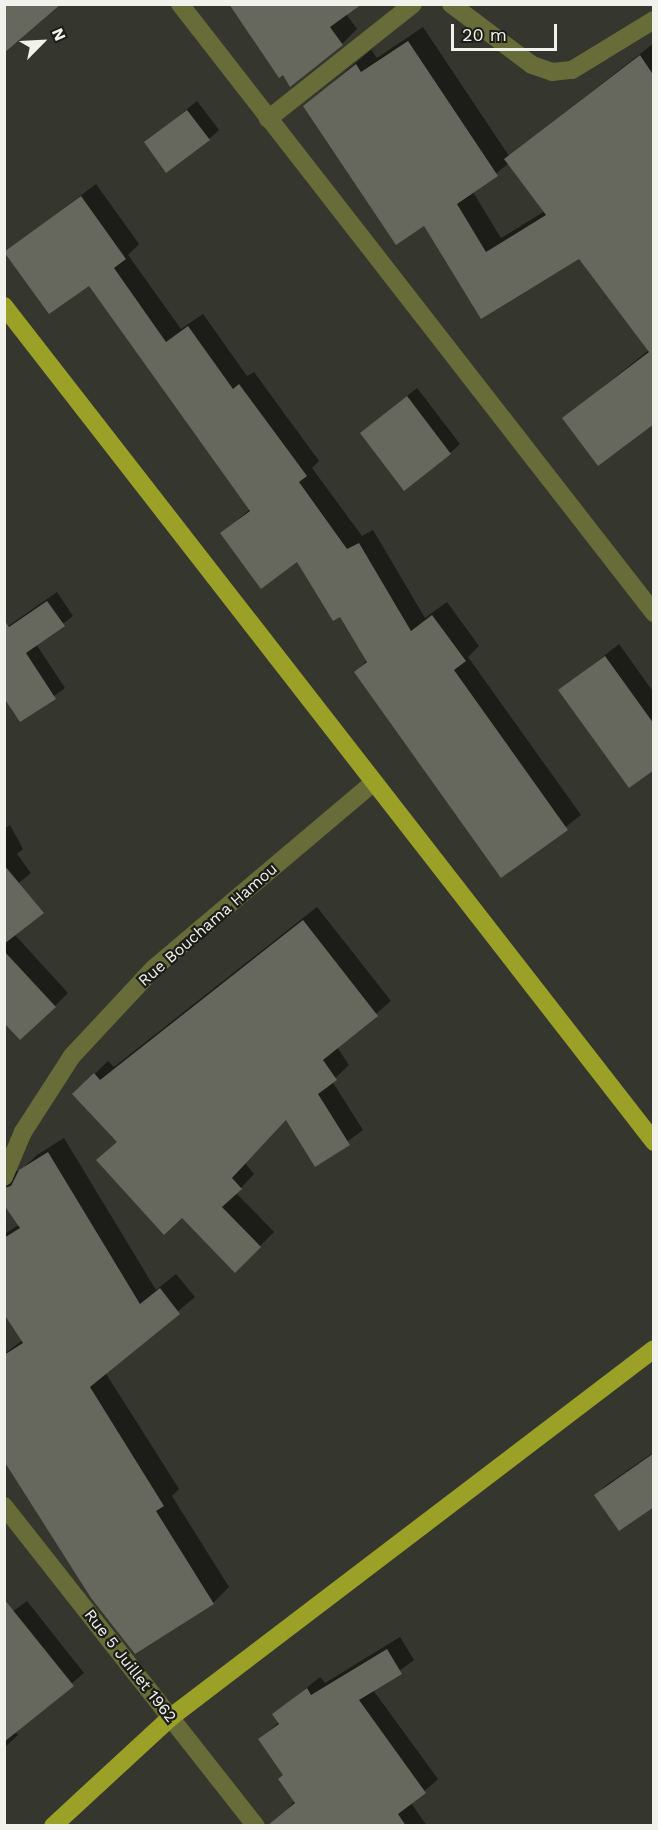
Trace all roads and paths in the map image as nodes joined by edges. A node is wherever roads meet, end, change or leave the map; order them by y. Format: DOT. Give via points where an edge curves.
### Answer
graph roads {
  1 [pos="180,4"];
  2 [pos="413,4"];
  3 [pos="451,4"];
  4 [pos="652,24"];
  5 [pos="268,119"];
  6 [pos="4,306"];
  7 [pos="654,613"];
  8 [pos="374,782"];
  9 [pos="654,1142"];
  10 [pos="4,1176"];
  11 [pos="654,1349"];
  12 [pos="4,1506"];
  13 [pos="171,1717"];
  14 [pos="53,1826"];
  15 [pos="256,1826"];
  1 -- 5 [label="street"];
  2 -- 5 [label="street"];
  3 -- 4 [label="street" via="532,65 552,72 572,70"];
  5 -- 7 [label="street"];
  6 -- 8 [label="main road"];
  8 -- 9 [label="main road"];
  8 -- 10 [label="street, Rue Bouchama Hamou" via="147,976 72,1056 23,1132"];
  11 -- 13 [label="main road"];
  12 -- 13 [label="street, Rue 5 Juillet 1962"];
  13 -- 14 [label="main road"];
  13 -- 15 [label="street, Rue 5 Juillet 1962"];
}
